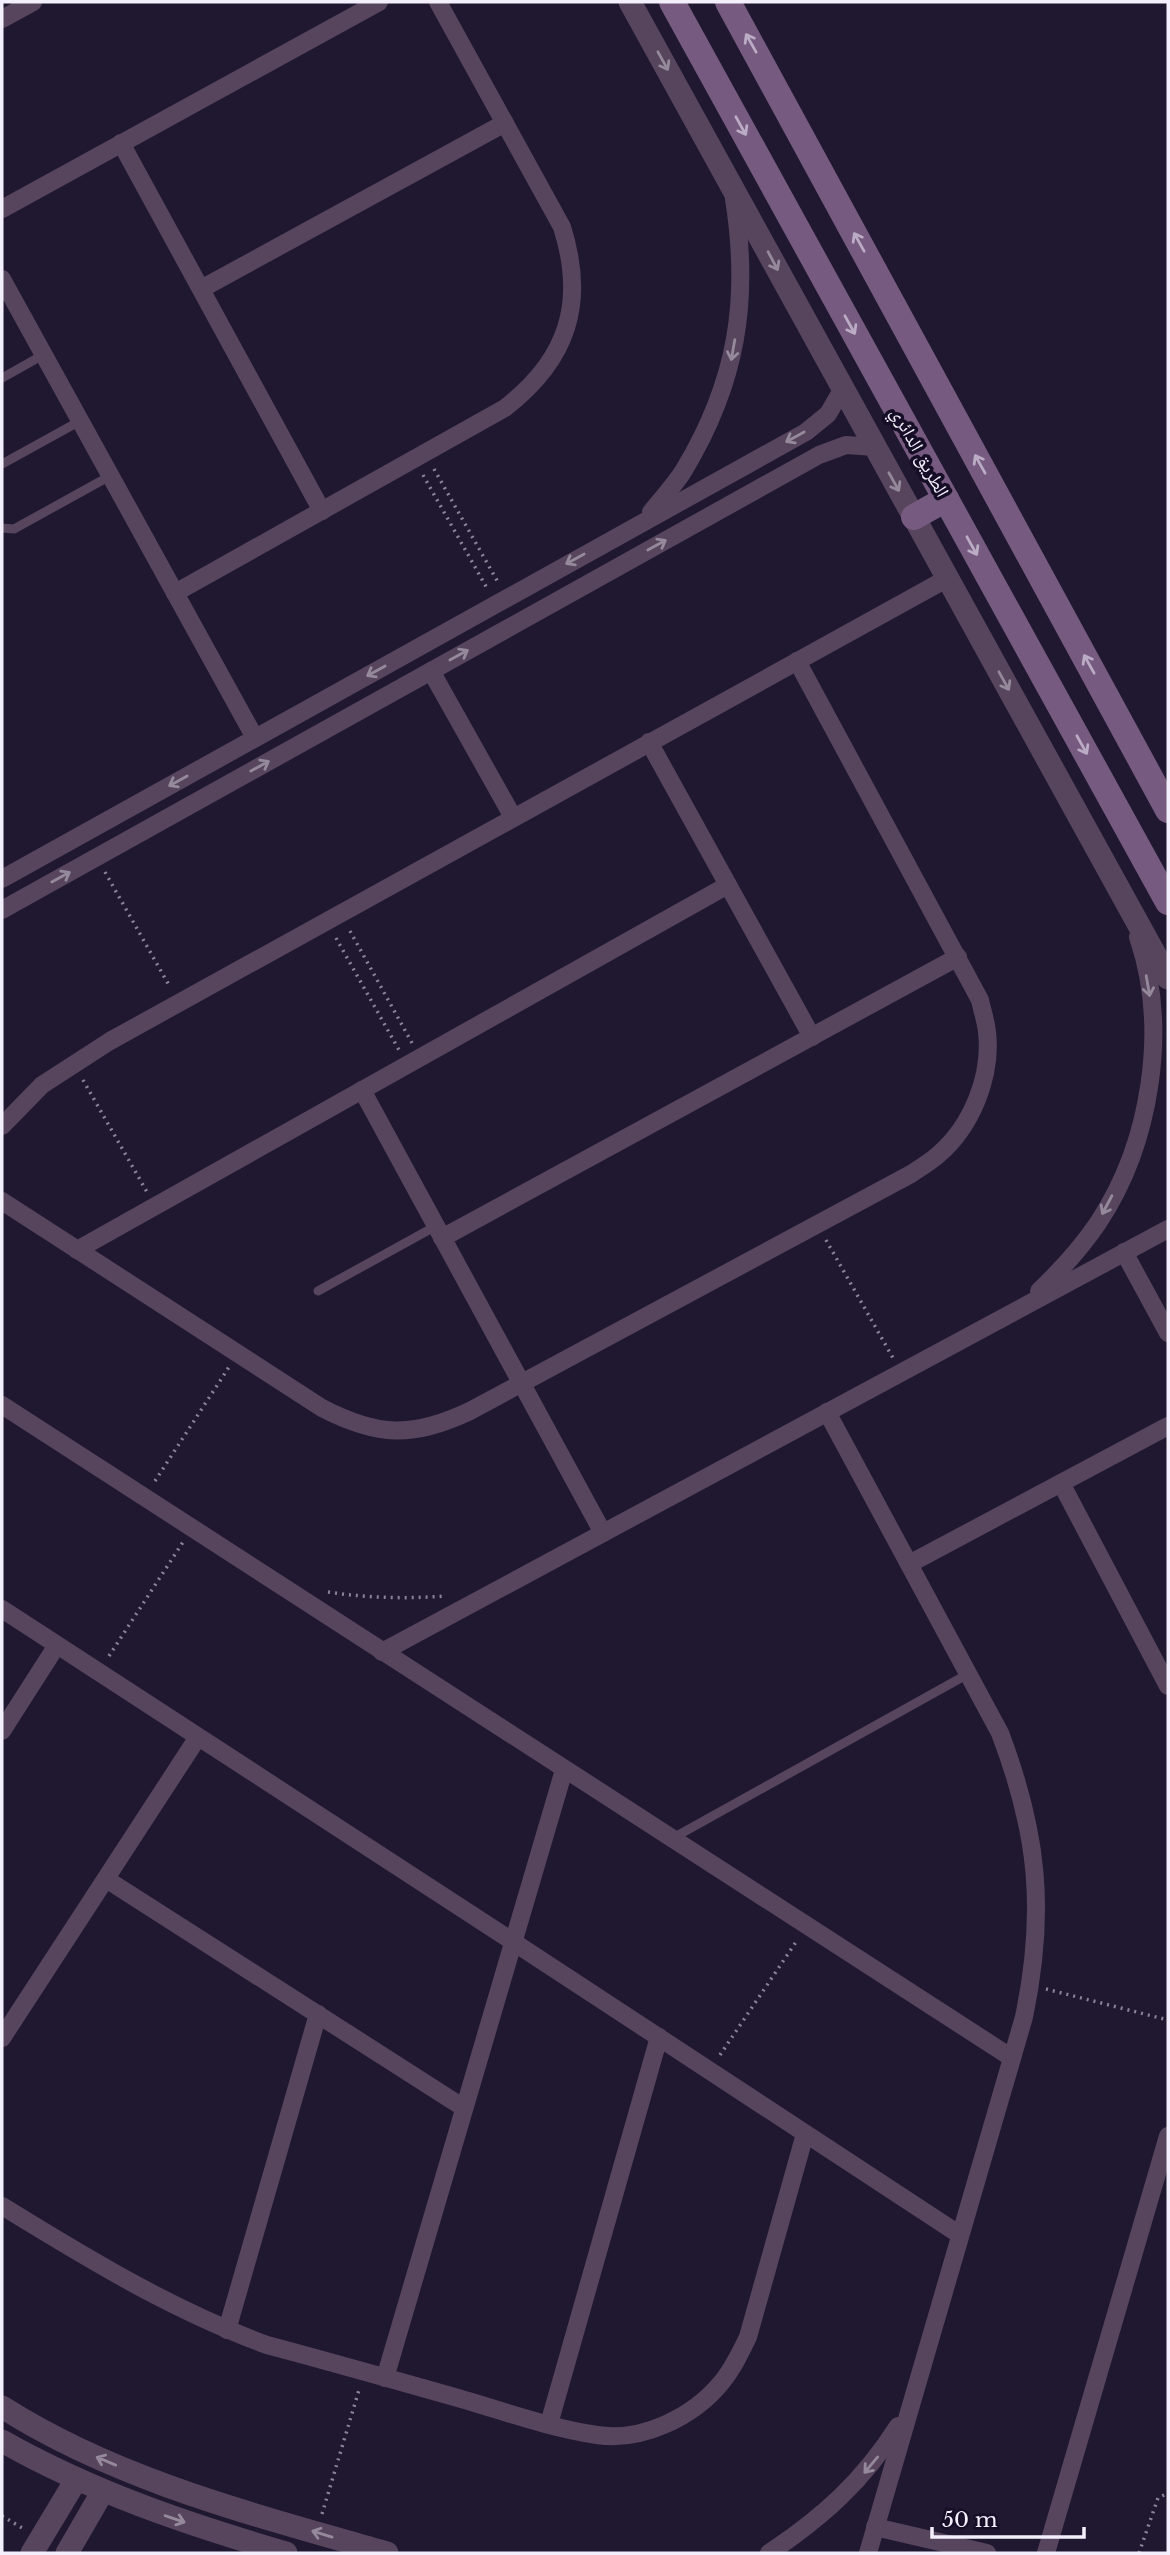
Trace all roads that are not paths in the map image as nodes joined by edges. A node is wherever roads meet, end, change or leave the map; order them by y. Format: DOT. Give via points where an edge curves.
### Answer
graph roads {
  1 [pos="33,2"];
  2 [pos="379,2"];
  3 [pos="438,2"];
  4 [pos="630,2"];
  5 [pos="672,2"];
  6 [pos="729,2"];
  7 [pos="2,19"];
  8 [pos="505,123"];
  9 [pos="121,144"];
  10 [pos="732,185"];
  11 [pos="2,209"];
  12 [pos="2,279"];
  13 [pos="201,289"];
  14 [pos="43,355"];
  15 [pos="2,377"];
  16 [pos="842,390"];
  17 [pos="80,421"];
  18 [pos="875,447"];
  19 [pos="2,464"];
  20 [pos="110,476"];
  21 [pos="946,499"];
  22 [pos="322,510"];
  23 [pos="914,517"];
  24 [pos="646,519"];
  25 [pos="2,528"];
  26 [pos="948,578"];
  27 [pos="174,593"];
  28 [pos="797,661"];
  29 [pos="431,671"];
  30 [pos="337,692"];
  31 [pos="350,716"];
  32 [pos="255,738"];
  33 [pos="649,742"];
  34 [pos="1168,810"];
  35 [pos="513,817"];
  36 [pos="2,879"];
  37 [pos="728,885"];
  38 [pos="1165,886"];
  39 [pos="1124,897"];
  40 [pos="2,910"];
  41 [pos="958,957"];
  42 [pos="1168,978"];
  43 [pos="812,1037"];
  44 [pos="362,1090"];
  45 [pos="2,1126"];
  46 [pos="2,1201"];
  47 [pos="1168,1228"];
  48 [pos="439,1232"];
  49 [pos="77,1250"];
  50 [pos="1124,1252"];
  51 [pos="318,1291"];
  52 [pos="1024,1306"];
  53 [pos="1168,1333"];
  54 [pos="522,1384"];
  55 [pos="2,1405"];
  56 [pos="827,1412"];
  57 [pos="1168,1426"];
  58 [pos="1061,1483"];
  59 [pos="603,1533"];
  60 [pos="909,1564"];
  61 [pos="2,1609"];
  62 [pos="57,1645"];
  63 [pos="382,1652"];
  64 [pos="968,1674"];
  65 [pos="1168,1686"];
  66 [pos="2,1731"];
  67 [pos="198,1737"];
  68 [pos="564,1770"];
  69 [pos="671,1839"];
  70 [pos="106,1879"];
  71 [pos="513,1941"];
  72 [pos="318,2014"];
  73 [pos="659,2037"];
  74 [pos="2,2038"];
  75 [pos="1012,2059"];
  76 [pos="464,2108"];
  77 [pos="805,2134"];
  78 [pos="1168,2136"];
  79 [pos="2,2206"];
  80 [pos="960,2235"];
  81 [pos="227,2330"];
  82 [pos="385,2378"];
  83 [pos="2,2407"];
  84 [pos="910,2409"];
  85 [pos="549,2424"];
  86 [pos="2,2441"];
  87 [pos="76,2480"];
  88 [pos="103,2491"];
  89 [pos="219,2502"];
  90 [pos="876,2527"];
  91 [pos="211,2531"];
  92 [pos="32,2553"];
  93 [pos="66,2553"];
  94 [pos="286,2553"];
  95 [pos="387,2553"];
  96 [pos="769,2553"];
  97 [pos="868,2553"];
  98 [pos="987,2553"];
  99 [pos="1046,2553"];
  1 -- 7 [label="street"];
  2 -- 9 [label="street"];
  3 -- 8 [label="street"];
  4 -- 10 [label="street, one-way"];
  5 -- 21 [label="main road, الطريق الدائري, one-way"];
  34 -- 6 [label="main road, one-way"];
  8 -- 13 [label="street"];
  8 -- 22 [label="street" via="562,227 571,255 571,314 557,350 528,390 505,408"];
  9 -- 11 [label="street"];
  9 -- 13 [label="street"];
  10 -- 16 [label="street, one-way"];
  10 -- 24 [label="street, one-way" via="741,244 741,303 730,362 711,419 683,472"];
  12 -- 14 [label="street"];
  13 -- 22 [label="street"];
  14 -- 15 [label="lane"];
  14 -- 17 [label="street"];
  16 -- 18 [label="street"];
  16 -- 24 [label="street, one-way" via="828,414 806,432"];
  17 -- 19 [label="lane"];
  17 -- 20 [label="street"];
  18 -- 23 [label="street, one-way"];
  29 -- 18 [label="street, one-way" via="825,452 846,445"];
  20 -- 25 [label="lane" via="14,529"];
  20 -- 27 [label="street"];
  21 -- 23 [label="main road"];
  21 -- 38 [label="main road, الطريق الدائري, one-way"];
  22 -- 27 [label="street"];
  23 -- 26 [label="street"];
  24 -- 30 [label="street, one-way"];
  26 -- 28 [label="street"];
  26 -- 39 [label="street, one-way"];
  27 -- 32 [label="street"];
  28 -- 33 [label="street"];
  28 -- 41 [label="street"];
  29 -- 31 [label="street"];
  29 -- 35 [label="street"];
  30 -- 31 [label="street"];
  30 -- 32 [label="street"];
  40 -- 31 [label="street, one-way"];
  32 -- 36 [label="street, one-way"];
  33 -- 35 [label="street"];
  33 -- 37 [label="street"];
  35 -- 45 [label="street" via="73,1063 42,1085"];
  37 -- 43 [label="street"];
  37 -- 44 [label="street"];
  39 -- 42 [label="street"];
  39 -- 52 [label="street, one-way" via="1142,950 1152,1006 1152,1062 1143,1118 1125,1171 1099,1222 1065,1267"];
  41 -- 43 [label="street"];
  41 -- 54 [label="street" via="980,1000 987,1033 986,1067 977,1100 961,1129 938,1155 911,1174"];
  43 -- 48 [label="street"];
  44 -- 48 [label="street"];
  44 -- 49 [label="street"];
  46 -- 49 [label="street"];
  47 -- 50 [label="street"];
  48 -- 51 [label="lane"];
  48 -- 54 [label="street"];
  49 -- 54 [label="street" via="349,1423 411,1431 442,1425"];
  50 -- 52 [label="street"];
  50 -- 53 [label="street"];
  52 -- 56 [label="street"];
  54 -- 59 [label="street"];
  55 -- 63 [label="street"];
  56 -- 59 [label="street"];
  56 -- 60 [label="street"];
  57 -- 58 [label="street"];
  58 -- 60 [label="street"];
  58 -- 65 [label="street"];
  59 -- 63 [label="street"];
  60 -- 64 [label="street"];
  61 -- 62 [label="street"];
  62 -- 66 [label="street"];
  62 -- 67 [label="street"];
  63 -- 68 [label="street"];
  64 -- 69 [label="lane"];
  64 -- 75 [label="street" via="1000,1732 1017,1779 1030,1826 1036,1875 1031,1986"];
  67 -- 70 [label="street"];
  67 -- 71 [label="street"];
  68 -- 69 [label="street"];
  68 -- 71 [label="street"];
  69 -- 75 [label="street"];
  70 -- 72 [label="street"];
  70 -- 74 [label="street"];
  71 -- 73 [label="street"];
  71 -- 76 [label="street"];
  72 -- 76 [label="street"];
  72 -- 81 [label="street"];
  73 -- 77 [label="street"];
  73 -- 85 [label="street"];
  75 -- 80 [label="street"];
  76 -- 82 [label="street"];
  77 -- 80 [label="street"];
  77 -- 85 [label="street" via="748,2337 720,2384 690,2410 653,2429 599,2436"];
  78 -- 99 [label="street"];
  79 -- 81 [label="street" via="134,2285"];
  80 -- 84 [label="street"];
  81 -- 82 [label="street"];
  82 -- 85 [label="street"];
  89 -- 83 [label="street, one-way" via="85,2452"];
  84 -- 90 [label="street"];
  84 -- 96 [label="street, one-way" via="848,2492 810,2526"];
  86 -- 87 [label="street"];
  87 -- 88 [label="street"];
  87 -- 92 [label="street"];
  88 -- 91 [label="street, one-way"];
  88 -- 93 [label="street"];
  89 -- 91 [label="street"];
  95 -- 89 [label="street, one-way"];
  90 -- 97 [label="street"];
  90 -- 98 [label="street"];
  91 -- 94 [label="street"];
}
